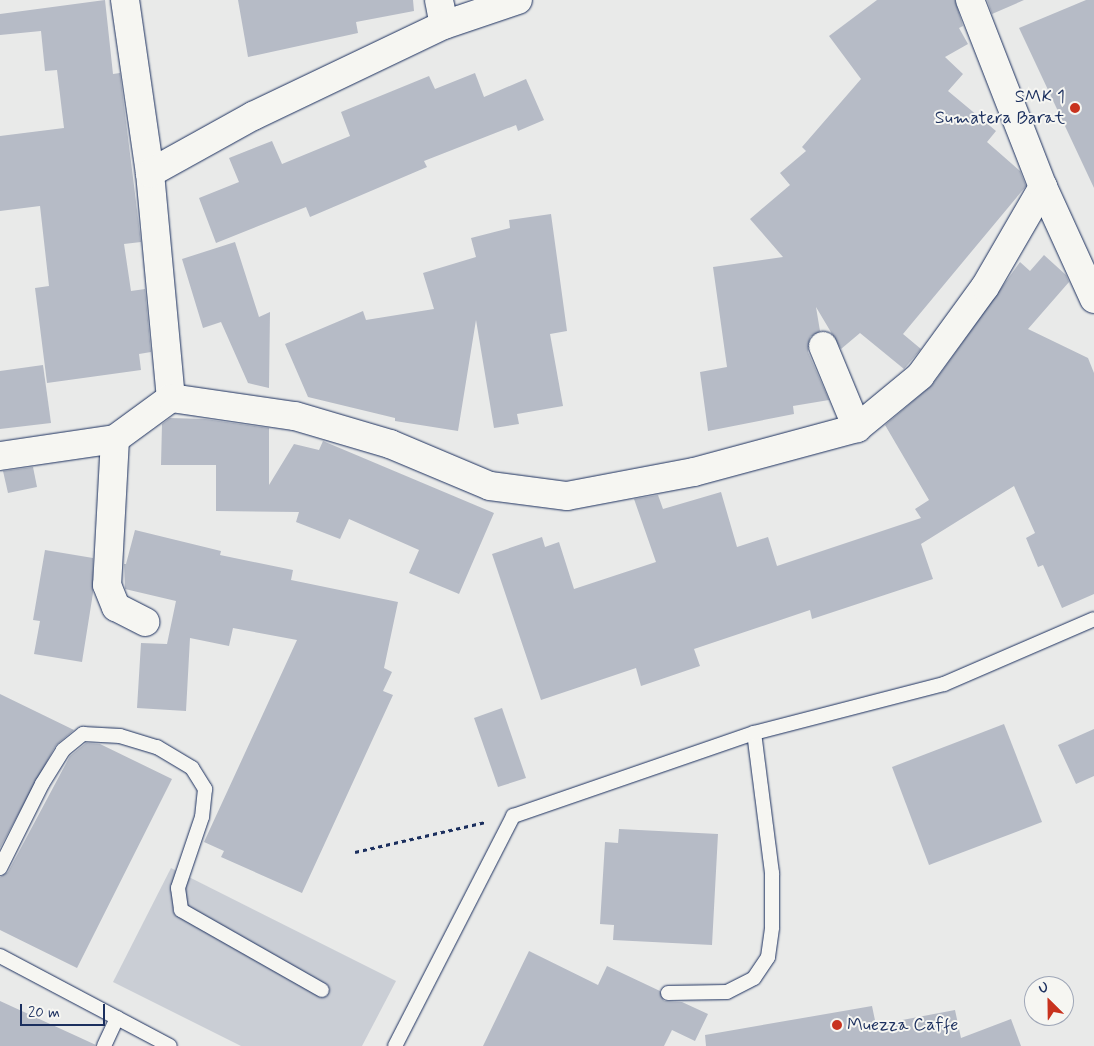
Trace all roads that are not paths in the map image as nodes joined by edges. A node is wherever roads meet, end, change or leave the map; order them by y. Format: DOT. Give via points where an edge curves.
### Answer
graph roads {
  1 [pos="125,0"];
  2 [pos="518,0"];
  3 [pos="970,0"];
  4 [pos="441,12"];
  5 [pos="150,173"];
  6 [pos="1043,187"];
  7 [pos="1094,299"];
  8 [pos="824,346"];
  9 [pos="171,398"];
  10 [pos="857,428"];
  11 [pos="115,439"];
  12 [pos="0,456"];
  13 [pos="1094,619"];
  14 [pos="144,622"];
  15 [pos="754,733"];
  16 [pos="0,868"];
  17 [pos="0,956"];
  18 [pos="322,990"];
  19 [pos="668,993"];
  20 [pos="117,1018"];
  21 [pos="104,1046"];
  22 [pos="170,1046"];
  23 [pos="395,1046"];
  1 -- 5 [label="street"];
  2 -- 4 [label="street"];
  3 -- 6 [label="street"];
  4 -- 5 [label="street"];
  5 -- 9 [label="street"];
  6 -- 7 [label="street"];
  6 -- 10 [label="street" via="985,288 920,376"];
  8 -- 10 [label="street"];
  9 -- 10 [label="street" via="295,416 390,444 490,486 567,496 694,472"];
  9 -- 11 [label="street"];
  11 -- 12 [label="street"];
  11 -- 14 [label="street" via="107,585 116,607"];
  13 -- 15 [label="lane" via="944,684"];
  15 -- 19 [label="lane" via="772,873 772,927 768,957 754,978 727,992"];
  15 -- 23 [label="lane" via="513,816"];
  16 -- 18 [label="lane" via="63,750 83,734 120,736 156,748 192,768 206,789 202,817 178,888 181,910"];
  17 -- 20 [label="lane"];
  20 -- 21 [label="lane"];
  20 -- 22 [label="lane"];
}
